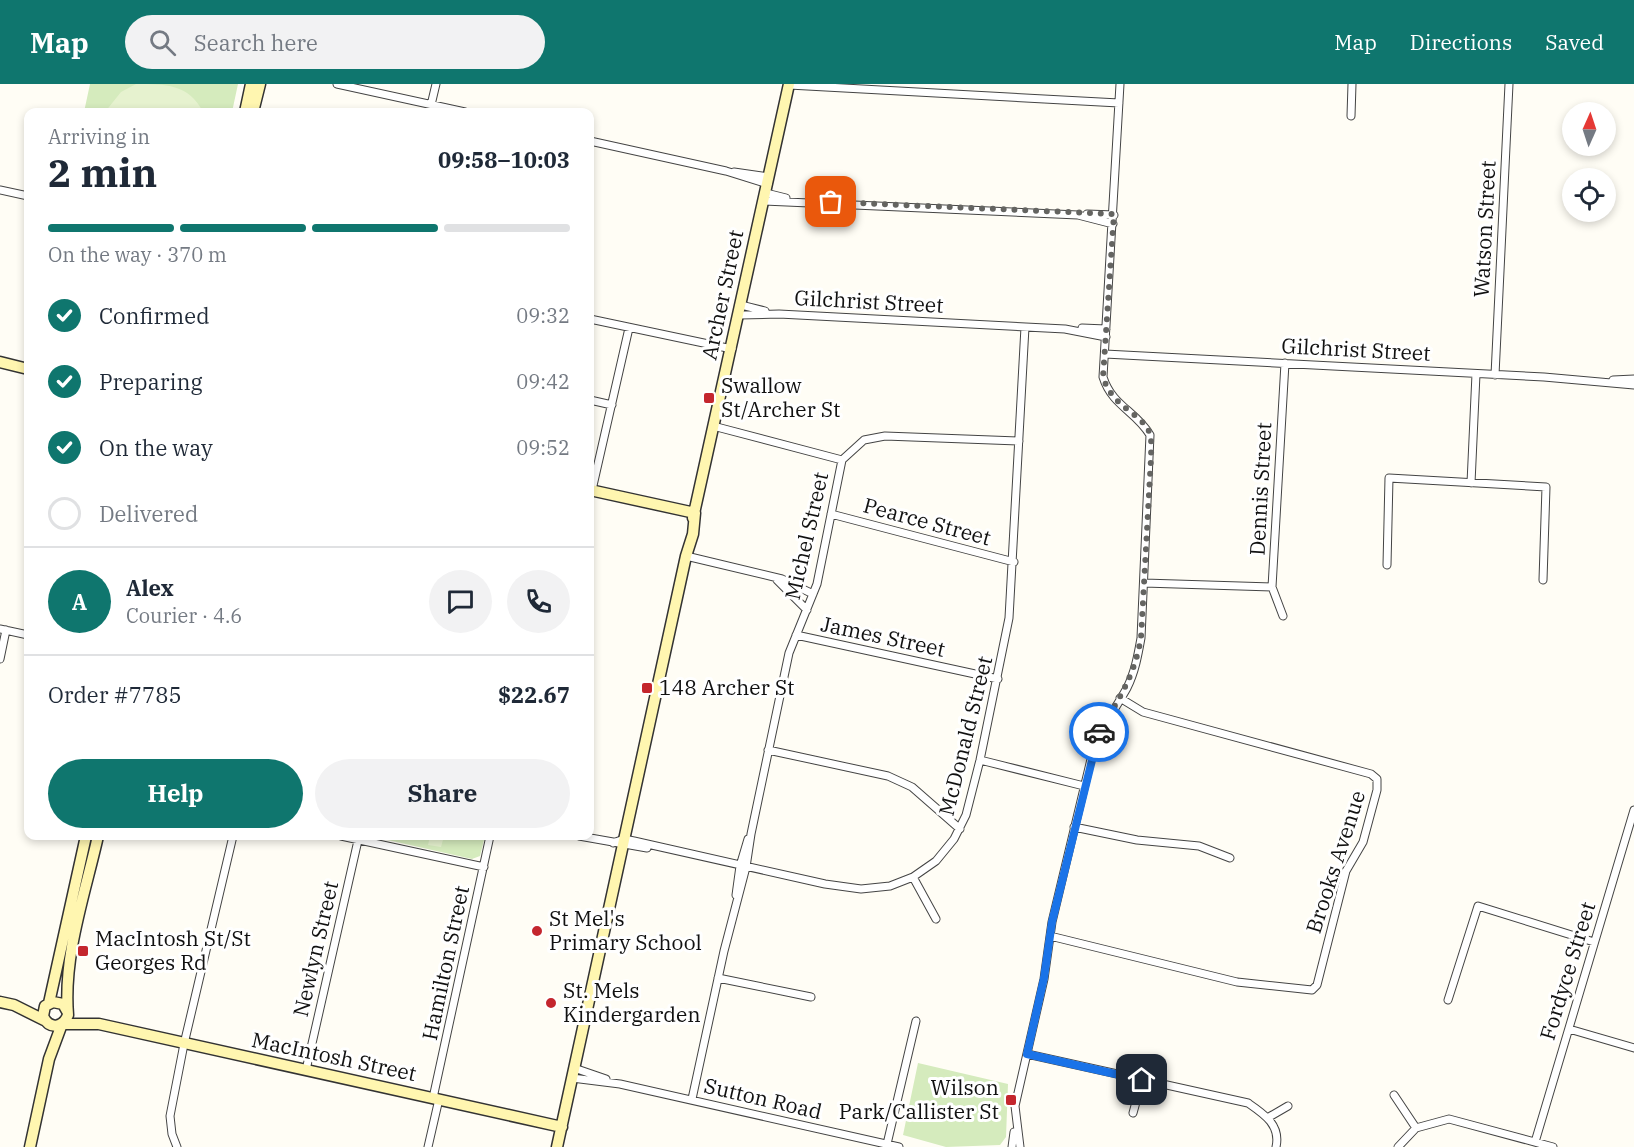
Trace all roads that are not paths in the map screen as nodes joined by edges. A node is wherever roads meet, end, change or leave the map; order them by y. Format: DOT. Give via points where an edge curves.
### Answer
graph roads {
  1 [pos="251,84"];
  2 [pos="260,84"];
  3 [pos="337,84"];
  4 [pos="436,84"];
  5 [pos="957,84"];
  6 [pos="1120,84"];
  7 [pos="1352,84"];
  8 [pos="1509,84"];
  9 [pos="789,85"];
  10 [pos="956,94"];
  11 [pos="1119,103"];
  12 [pos="431,105"];
  13 [pos="250,108"];
  14 [pos="250,108"];
  15 [pos="446,108"];
  16 [pos="1350,116"];
  17 [pos="594,142"];
  18 [pos="767,189"];
  19 [pos="0,190"];
  20 [pos="24,195"];
  21 [pos="1114,214"];
  22 [pos="1078,215"];
  23 [pos="1113,224"];
  24 [pos="740,310"];
  25 [pos="594,320"];
  26 [pos="1025,327"];
  27 [pos="629,328"];
  28 [pos="1106,333"];
  29 [pos="732,348"];
  30 [pos="1105,354"];
  31 [pos="0,362"];
  32 [pos="1285,363"];
  33 [pos="24,368"];
  34 [pos="1476,374"];
  35 [pos="1495,375"];
  36 [pos="1634,379"];
  37 [pos="1605,381"];
  38 [pos="1634,385"];
  39 [pos="594,401"];
  40 [pos="612,405"];
  41 [pos="713,426"];
  42 [pos="1018,441"];
  43 [pos="842,460"];
  44 [pos="594,478"];
  45 [pos="1471,483"];
  46 [pos="594,491"];
  47 [pos="694,513"];
  48 [pos="831,514"];
  49 [pos="686,556"];
  50 [pos="1014,562"];
  51 [pos="1388,565"];
  52 [pos="773,576"];
  53 [pos="1542,580"];
  54 [pos="1144,583"];
  55 [pos="1272,587"];
  56 [pos="813,594"];
  57 [pos="807,609"];
  58 [pos="1283,616"];
  59 [pos="3,630"];
  60 [pos="24,634"];
  61 [pos="796,635"];
  62 [pos="0,659"];
  63 [pos="998,679"];
  64 [pos="1120,698"];
  65 [pos="768,750"];
  66 [pos="980,760"];
  67 [pos="1084,786"];
  68 [pos="1634,810"];
  69 [pos="1074,826"];
  70 [pos="960,828"];
  71 [pos="594,838"];
  72 [pos="85,840"];
  73 [pos="97,840"];
  74 [pos="232,840"];
  75 [pos="357,840"];
  76 [pos="371,840"];
  77 [pos="489,840"];
  78 [pos="620,842"];
  79 [pos="1230,858"];
  80 [pos="743,866"];
  81 [pos="484,867"];
  82 [pos="913,876"];
  83 [pos="76,906"];
  84 [pos="936,919"];
  85 [pos="1050,936"];
  86 [pos="1594,942"];
  87 [pos="718,978"];
  88 [pos="811,998"];
  89 [pos="1448,1000"];
  90 [pos="0,1002"];
  91 [pos="48,1003"];
  92 [pos="14,1005"];
  93 [pos="67,1011"];
  94 [pos="45,1020"];
  95 [pos="916,1021"];
  96 [pos="62,1024"];
  97 [pos="99,1024"];
  98 [pos="1569,1029"];
  99 [pos="184,1044"];
  100 [pos="1634,1048"];
  101 [pos="1027,1054"];
  102 [pos="49,1059"];
  103 [pos="306,1070"];
  104 [pos="573,1073"];
  105 [pos="1142,1080"];
  106 [pos="1394,1095"];
  107 [pos="436,1099"];
  108 [pos="692,1099"];
  109 [pos="1288,1106"];
  110 [pos="1133,1113"];
  111 [pos="1016,1118"];
  112 [pos="1269,1118"];
  113 [pos="562,1127"];
  114 [pos="1416,1128"];
  115 [pos="1535,1142"];
  116 [pos="887,1144"];
  117 [pos="30,1147"];
  118 [pos="177,1147"];
  119 [pos="428,1147"];
  120 [pos="557,1147"];
  121 [pos="899,1147"];
  122 [pos="1012,1147"];
  123 [pos="1020,1147"];
  124 [pos="1276,1147"];
  125 [pos="1398,1147"];
  126 [pos="1553,1147"];
  1 -- 13 [label="street"];
  2 -- 14 [label="street"];
  3 -- 12 [label="street"];
  4 -- 12 [label="street"];
  5 -- 10 [label="street"];
  6 -- 11 [label="street"];
  7 -- 16 [label="street"];
  8 -- 35 [label="street, Watson Street"];
  9 -- 10 [label="street"];
  9 -- 18 [label="street, Archer Street"];
  10 -- 11 [label="street"];
  11 -- 21 [label="street"];
  12 -- 15 [label="street"];
  17 -- 18 [label="street" via="726,171"];
  18 -- 22 [label="street" via="809,201"];
  18 -- 24 [label="street, Archer Street"];
  19 -- 20 [label="street"];
  21 -- 22 [label="street"];
  21 -- 23 [label="street"];
  22 -- 23 [label="street"];
  23 -- 28 [label="street"];
  24 -- 26 [label="street, Gilchrist Street"];
  24 -- 29 [label="street, Archer Street"];
  25 -- 27 [label="street"];
  26 -- 28 [label="street, Gilchrist Street"];
  26 -- 42 [label="street, McDonald Street"];
  27 -- 29 [label="street"];
  27 -- 40 [label="street"];
  28 -- 30 [label="street"];
  29 -- 41 [label="street, Archer Street"];
  30 -- 32 [label="street, Gilchrist Street"];
  30 -- 54 [label="street" via="1103,377 1108,392 1143,423 1150,435"];
  31 -- 33 [label="street"];
  32 -- 34 [label="street, Gilchrist Street"];
  32 -- 55 [label="street, Dennis Street"];
  34 -- 35 [label="street, Gilchrist Street"];
  34 -- 45 [label="street"];
  35 -- 37 [label="street, Gilchrist Street"];
  36 -- 37 [label="street, Gilchrist Street"];
  37 -- 38 [label="street, Gilchrist Street"];
  39 -- 40 [label="street"];
  40 -- 44 [label="street"];
  41 -- 43 [label="street"];
  41 -- 47 [label="street, Archer Street"];
  42 -- 43 [label="street, Michel Street" via="885,436 864,440"];
  42 -- 50 [label="street, McDonald Street"];
  43 -- 48 [label="street, Michel Street"];
  45 -- 51 [label="street" via="1389,478"];
  45 -- 53 [label="street" via="1546,487"];
  46 -- 47 [label="street"];
  47 -- 49 [label="street, Archer Street"];
  48 -- 50 [label="street, Pearce Street"];
  48 -- 56 [label="street, Michel Street"];
  49 -- 52 [label="street, James Street"];
  49 -- 78 [label="street, Archer Street"];
  50 -- 63 [label="street, McDonald Street"];
  52 -- 56 [label="street, James Street"];
  52 -- 57 [label="street, James Street"];
  54 -- 55 [label="street"];
  54 -- 64 [label="street" via="1136,663"];
  55 -- 58 [label="street, Dennis Street"];
  56 -- 57 [label="street, Michel Street"];
  57 -- 61 [label="street, Michel Street"];
  59 -- 60 [label="street"];
  59 -- 62 [label="street"];
  61 -- 63 [label="street, James Street"];
  61 -- 65 [label="street, Michel Street"];
  63 -- 66 [label="street, McDonald Street"];
  64 -- 67 [label="street" via="1099,733"];
  64 -- 85 [label="street, Brooks Avenue" via="1143,712 1371,774 1377,779 1377,790 1363,842 1346,871 1317,985 1312,990 1237,982"];
  65 -- 70 [label="street" via="888,776 920,792"];
  65 -- 80 [label="street, Michel Street"];
  66 -- 67 [label="street"];
  66 -- 70 [label="street, McDonald Street"];
  67 -- 69 [label="street"];
  68 -- 86 [label="street, Fordyce Street"];
  69 -- 79 [label="street" via="1137,840 1199,846"];
  69 -- 85 [label="street"];
  70 -- 82 [label="street, McDonald Street" via="936,861"];
  71 -- 78 [label="street, McDonald Street"];
  72 -- 83 [label="street"];
  73 -- 83 [label="street"];
  74 -- 99 [label="street"];
  75 -- 103 [label="street, Newlyn Street"];
  76 -- 81 [label="street"];
  77 -- 81 [label="street, Hamilton Street"];
  78 -- 80 [label="street, McDonald Street"];
  78 -- 104 [label="street, Archer Street"];
  80 -- 82 [label="street, McDonald Street" via="861,889 890,886"];
  80 -- 87 [label="street, Michel Street"];
  81 -- 107 [label="street, Hamilton Street"];
  82 -- 84 [label="street"];
  83 -- 91 [label="street"];
  83 -- 93 [label="street"];
  85 -- 101 [label="street"];
  86 -- 89 [label="street" via="1478,906"];
  86 -- 98 [label="street, Fordyce Street"];
  87 -- 88 [label="street"];
  87 -- 108 [label="street, Michel Street"];
  90 -- 92 [label="street"];
  91 -- 92 [label="street"];
  91 -- 93 [label="street" via="60,1002"];
  91 -- 94 [label="street" via="43,1013"];
  92 -- 94 [label="street"];
  93 -- 96 [label="street"];
  93 -- 97 [label="street, MacIntosh Street"];
  94 -- 96 [label="street" via="55,1026"];
  94 -- 102 [label="street" via="50,1032"];
  95 -- 116 [label="street"];
  96 -- 97 [label="street, MacIntosh Street"];
  96 -- 102 [label="street"];
  97 -- 99 [label="street, MacIntosh Street"];
  98 -- 100 [label="street"];
  98 -- 115 [label="street, Fordyce Street"];
  99 -- 103 [label="street, MacIntosh Street"];
  99 -- 118 [label="street" via="170,1116"];
  101 -- 105 [label="street"];
  101 -- 111 [label="street"];
  102 -- 117 [label="street"];
  103 -- 107 [label="street, MacIntosh Street"];
  104 -- 108 [label="street, Sutton Road"];
  104 -- 113 [label="street, Archer Street"];
  105 -- 110 [label="street"];
  105 -- 112 [label="street" via="1248,1103"];
  106 -- 114 [label="street"];
  107 -- 113 [label="street, MacIntosh Street"];
  107 -- 119 [label="street, Hamilton Street"];
  108 -- 116 [label="street, Sutton Road"];
  109 -- 112 [label="street"];
  111 -- 122 [label="street"];
  111 -- 123 [label="street"];
  112 -- 124 [label="street" via="1278,1139"];
  113 -- 120 [label="street, Archer Street"];
  114 -- 115 [label="street" via="1449,1119"];
  114 -- 125 [label="street"];
  115 -- 126 [label="street"];
  116 -- 121 [label="street, Sutton Road"];
}
